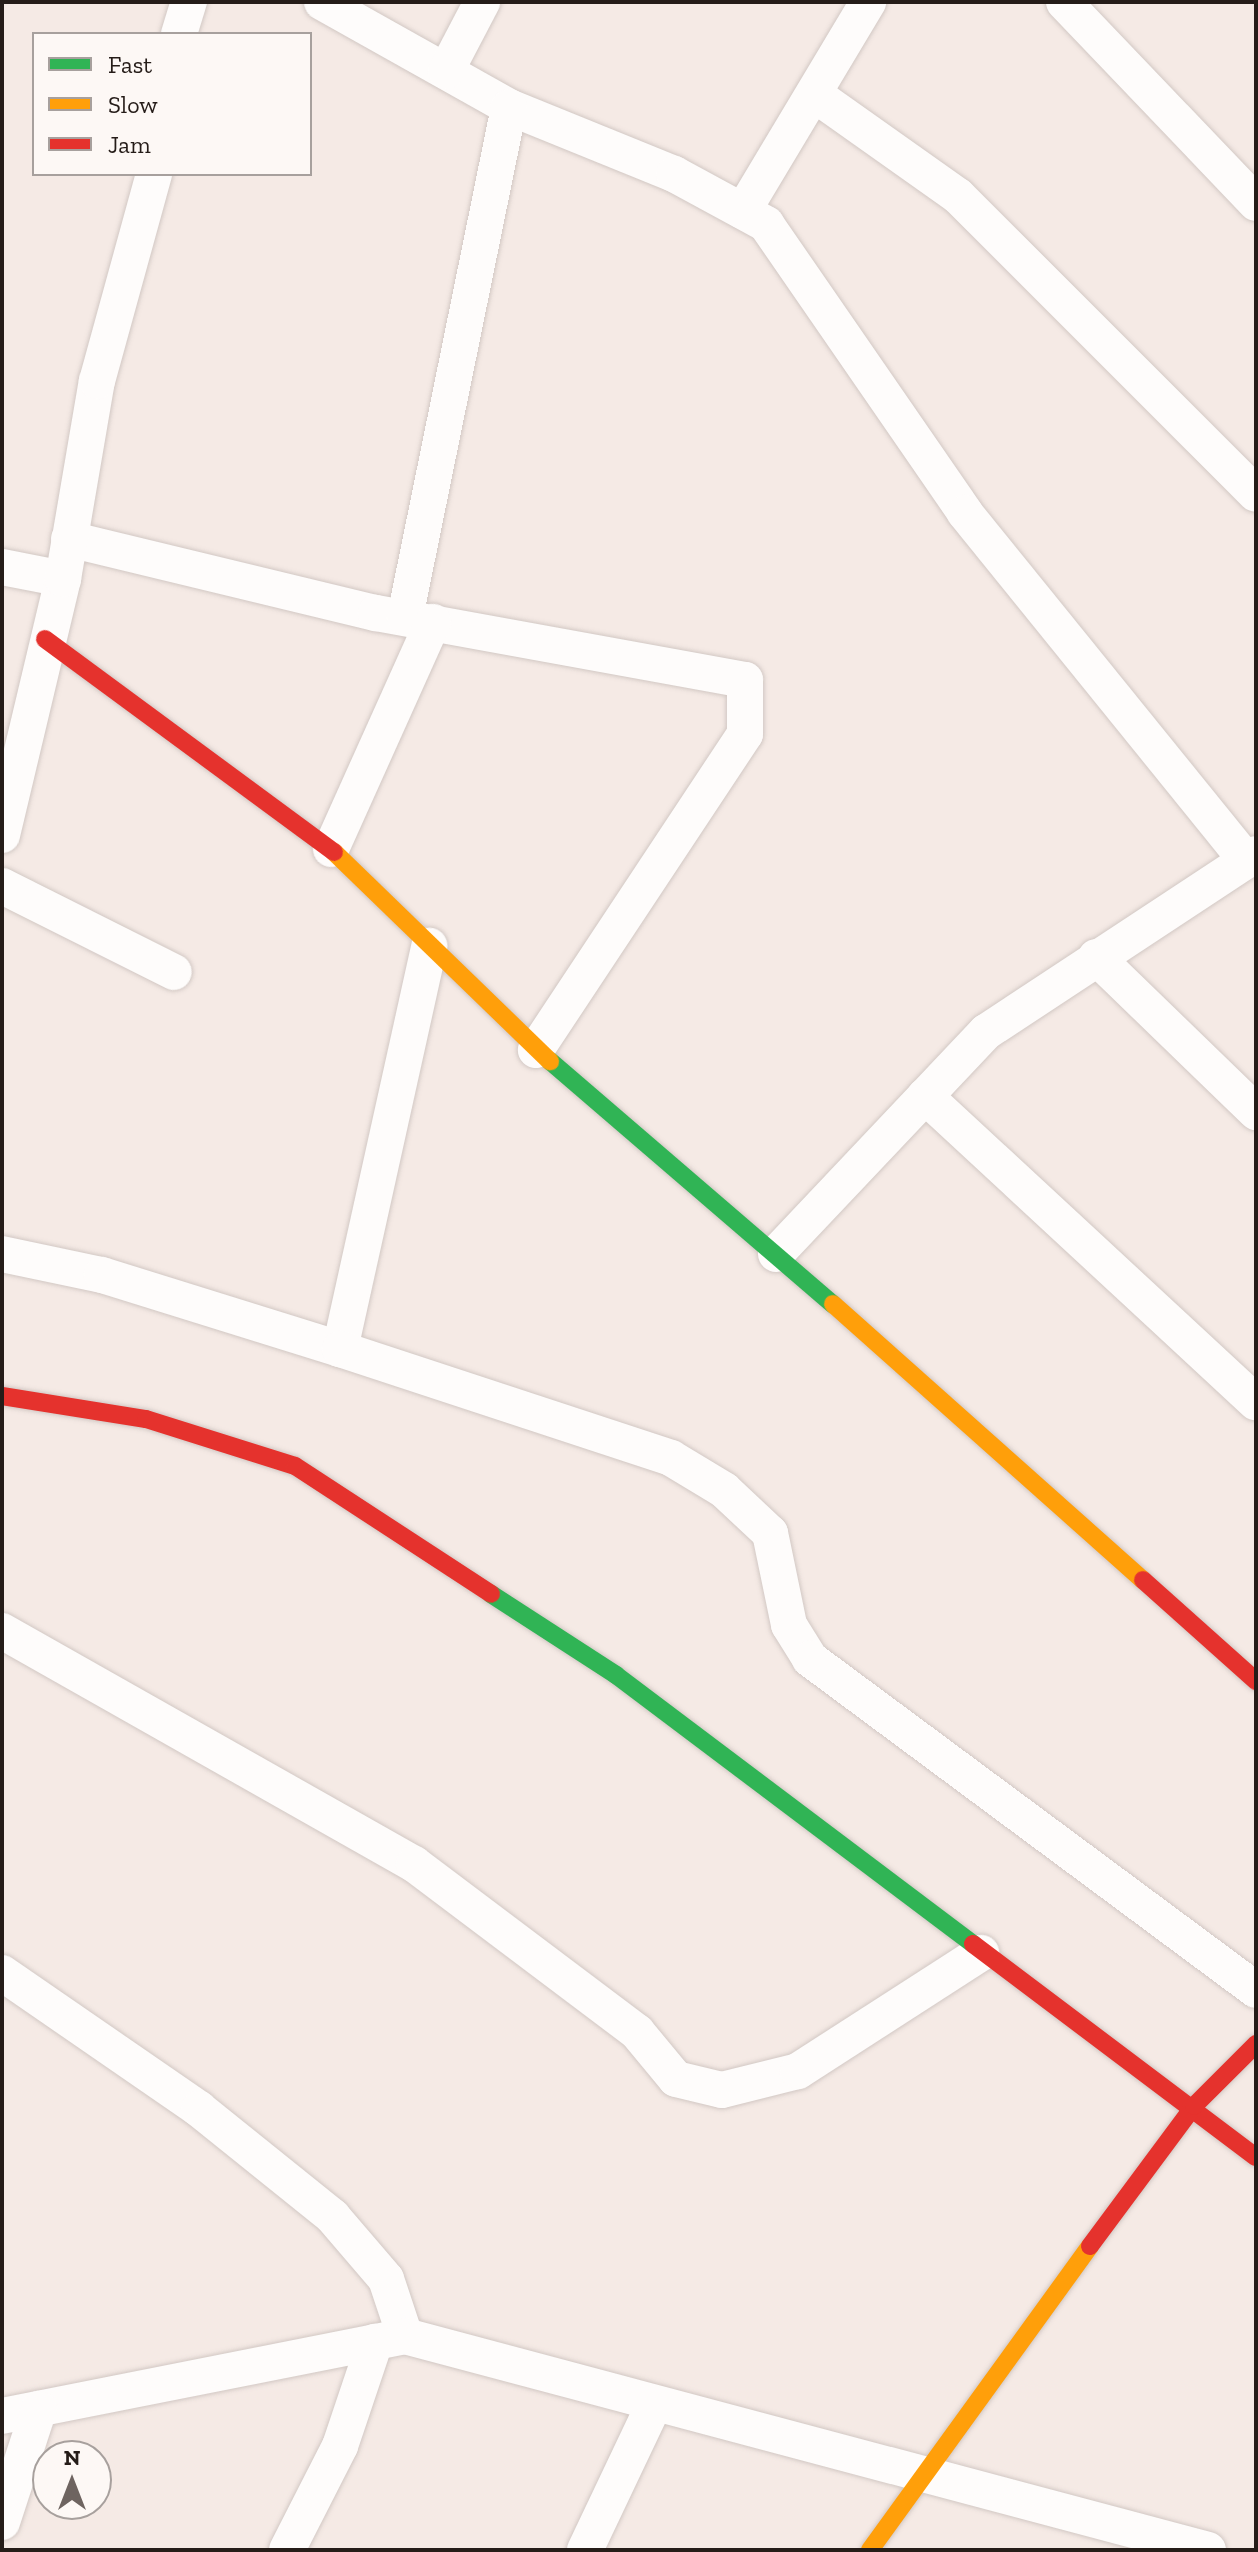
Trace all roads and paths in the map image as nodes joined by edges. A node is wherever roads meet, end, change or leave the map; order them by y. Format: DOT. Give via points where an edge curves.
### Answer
graph roads {
  1 [pos="189,2"];
  2 [pos="322,2"];
  3 [pos="482,2"];
  4 [pos="868,2"];
  5 [pos="1064,2"];
  6 [pos="180,32"];
  7 [pos="446,71"];
  8 [pos="814,94"];
  9 [pos="509,107"];
  10 [pos="153,176"];
  11 [pos="1256,203"];
  12 [pos="743,211"];
  13 [pos="1256,494"];
  14 [pos="69,539"];
  15 [pos="2,567"];
  16 [pos="63,579"];
  17 [pos="419,620"];
  18 [pos="45,639"];
  19 [pos="11,758"];
  20 [pos="2,835"];
  21 [pos="331,849"];
  22 [pos="1251,857"];
  23 [pos="2,886"];
  24 [pos="429,946"];
  25 [pos="1096,957"];
  26 [pos="174,972"];
  27 [pos="536,1050"];
  28 [pos="925,1096"];
  29 [pos="1256,1112"];
  30 [pos="2,1254"];
  31 [pos="776,1254"];
  32 [pos="340,1349"];
  33 [pos="2,1396"];
  34 [pos="1256,1402"];
  35 [pos="2,1631"];
  36 [pos="1256,1681"];
  37 [pos="981,1953"];
  38 [pos="2,1973"];
  39 [pos="1256,1990"];
  40 [pos="1256,2044"];
  41 [pos="1194,2106"];
  42 [pos="1256,2157"];
  43 [pos="390,2339"];
  44 [pos="653,2407"];
  45 [pos="39,2409"];
  46 [pos="2,2416"];
  47 [pos="920,2472"];
  48 [pos="2,2522"];
  49 [pos="287,2550"];
  50 [pos="585,2550"];
  51 [pos="870,2550"];
  52 [pos="1208,2550"];
  1 -- 6 [label="street"];
  2 -- 7 [label="street"];
  3 -- 7 [label="street"];
  4 -- 8 [label="street"];
  5 -- 11 [label="street"];
  7 -- 9 [label="street"];
  8 -- 12 [label="street"];
  8 -- 13 [label="street" via="958,196"];
  9 -- 12 [label="street" via="674,174"];
  9 -- 17 [label="street"];
  10 -- 14 [label="street" via="97,381"];
  12 -- 22 [label="street" via="766,224 965,513"];
  14 -- 16 [label="street"];
  14 -- 17 [label="street"];
  15 -- 16 [label="street"];
  16 -- 18 [label="street"];
  17 -- 21 [label="street"];
  17 -- 27 [label="street" via="745,680 745,734"];
  18 -- 19 [label="street"];
  18 -- 21 [label="street"];
  19 -- 20 [label="street"];
  21 -- 24 [label="street"];
  22 -- 25 [label="street"];
  23 -- 26 [label="street"];
  24 -- 27 [label="street"];
  24 -- 32 [label="street"];
  25 -- 28 [label="street" via="986,1032"];
  25 -- 29 [label="street"];
  27 -- 31 [label="street"];
  28 -- 31 [label="street"];
  28 -- 34 [label="street"];
  30 -- 32 [label="street" via="102,1275"];
  31 -- 36 [label="street"];
  32 -- 39 [label="street" via="671,1458 724,1490 770,1533 789,1625 810,1659"];
  33 -- 37 [label="street" via="146,1419 295,1466 616,1675"];
  35 -- 37 [label="street" via="414,1864 637,2032 676,2079 722,2090 798,2071"];
  37 -- 41 [label="street"];
  38 -- 43 [label="street" via="199,2109 332,2216 386,2279"];
  40 -- 41 [label="street"];
  41 -- 42 [label="street"];
  41 -- 47 [label="street"];
  43 -- 44 [label="street"];
  43 -- 45 [label="street"];
  43 -- 49 [label="street"];
  44 -- 47 [label="street"];
  44 -- 50 [label="street"];
  45 -- 46 [label="street"];
  45 -- 48 [label="street"];
  47 -- 51 [label="street"];
  47 -- 52 [label="street"];
}
